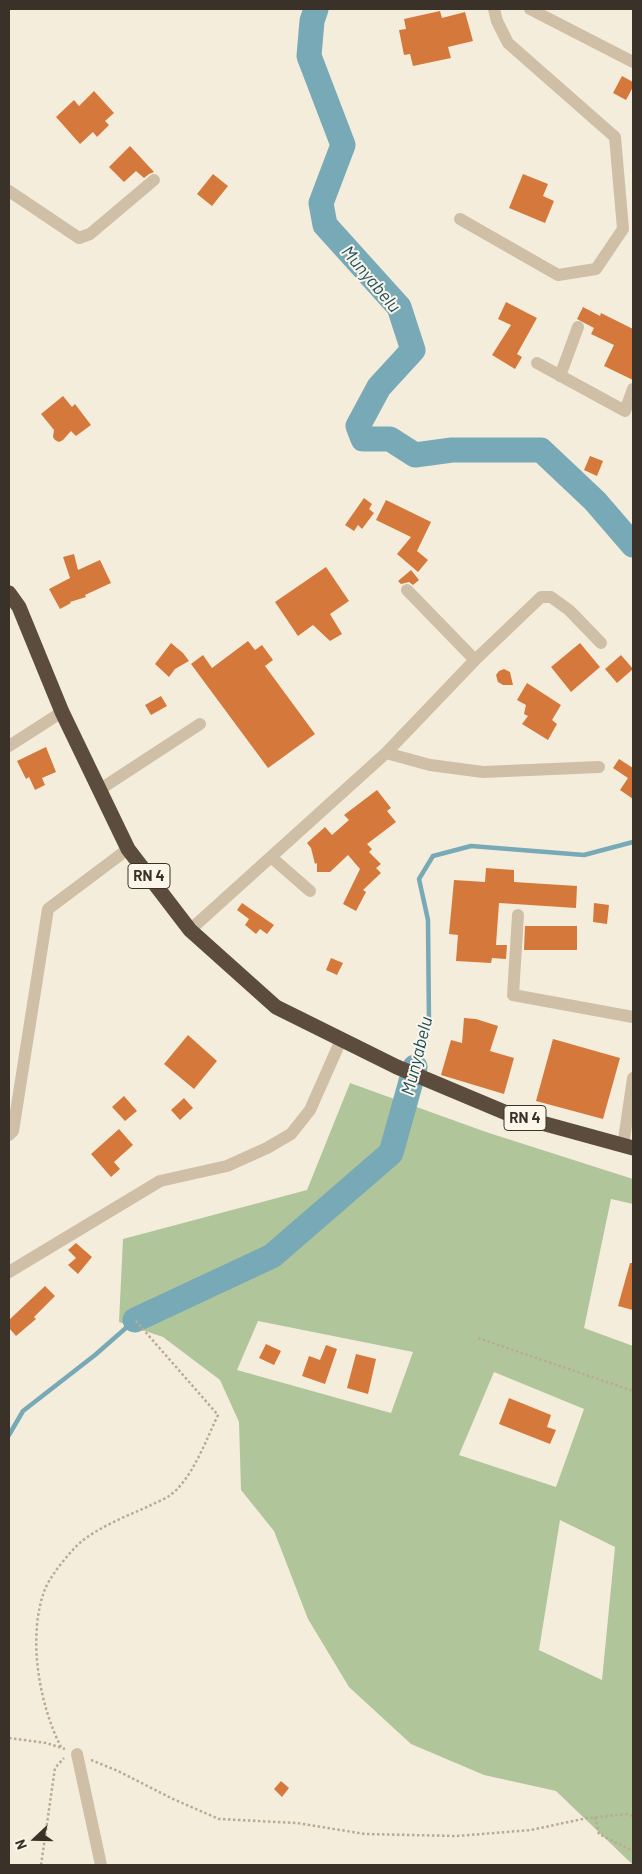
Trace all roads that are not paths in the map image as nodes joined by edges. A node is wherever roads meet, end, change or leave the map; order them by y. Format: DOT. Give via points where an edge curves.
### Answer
graph roads {
  1 [pos="494,9"];
  2 [pos="530,9"];
  3 [pos="633,62"];
  4 [pos="154,180"];
  5 [pos="9,191"];
  6 [pos="460,219"];
  7 [pos="578,327"];
  8 [pos="537,363"];
  9 [pos="560,376"];
  10 [pos="633,389"];
  11 [pos="407,590"];
  12 [pos="9,593"];
  13 [pos="14,610"];
  14 [pos="601,643"];
  15 [pos="475,660"];
  16 [pos="62,712"];
  17 [pos="200,724"];
  18 [pos="9,746"];
  19 [pos="386,753"];
  20 [pos="599,767"];
  21 [pos="98,790"];
  22 [pos="128,849"];
  23 [pos="271,857"];
  24 [pos="310,891"];
  25 [pos="518,915"];
  26 [pos="190,930"];
  27 [pos="633,1017"];
  28 [pos="341,1040"];
  29 [pos="633,1078"];
  30 [pos="9,1135"];
  31 [pos="628,1147"];
  32 [pos="9,1272"];
  33 [pos="77,1754"];
  34 [pos="101,1865"];
  1 -- 6 [label="street" via="508,43 615,137 624,229 596,269 558,275"];
  2 -- 3 [label="street"];
  4 -- 5 [label="street" via="90,234 80,238"];
  7 -- 9 [label="street"];
  8 -- 9 [label="street"];
  9 -- 10 [label="street" via="625,411"];
  11 -- 15 [label="street"];
  12 -- 13 [label="highway, RN 4"];
  13 -- 16 [label="highway, RN 4"];
  14 -- 15 [label="street" via="551,596 541,597"];
  15 -- 19 [label="street"];
  16 -- 18 [label="street"];
  16 -- 21 [label="highway, RN 4"];
  17 -- 21 [label="street"];
  19 -- 20 [label="street" via="430,765 483,772"];
  19 -- 23 [label="street"];
  21 -- 22 [label="highway, RN 4"];
  22 -- 26 [label="highway, RN 4"];
  22 -- 30 [label="street" via="48,909 13,1131"];
  23 -- 24 [label="street"];
  23 -- 26 [label="street"];
  25 -- 27 [label="street" via="514,995"];
  26 -- 28 [label="highway, RN 4" via="276,1007"];
  28 -- 31 [label="highway, RN 4" via="396,1067 509,1114"];
  28 -- 32 [label="street" via="310,1110 291,1134 227,1166 160,1181"];
  29 -- 31 [label="street"];
  33 -- 34 [label="street"];
}
